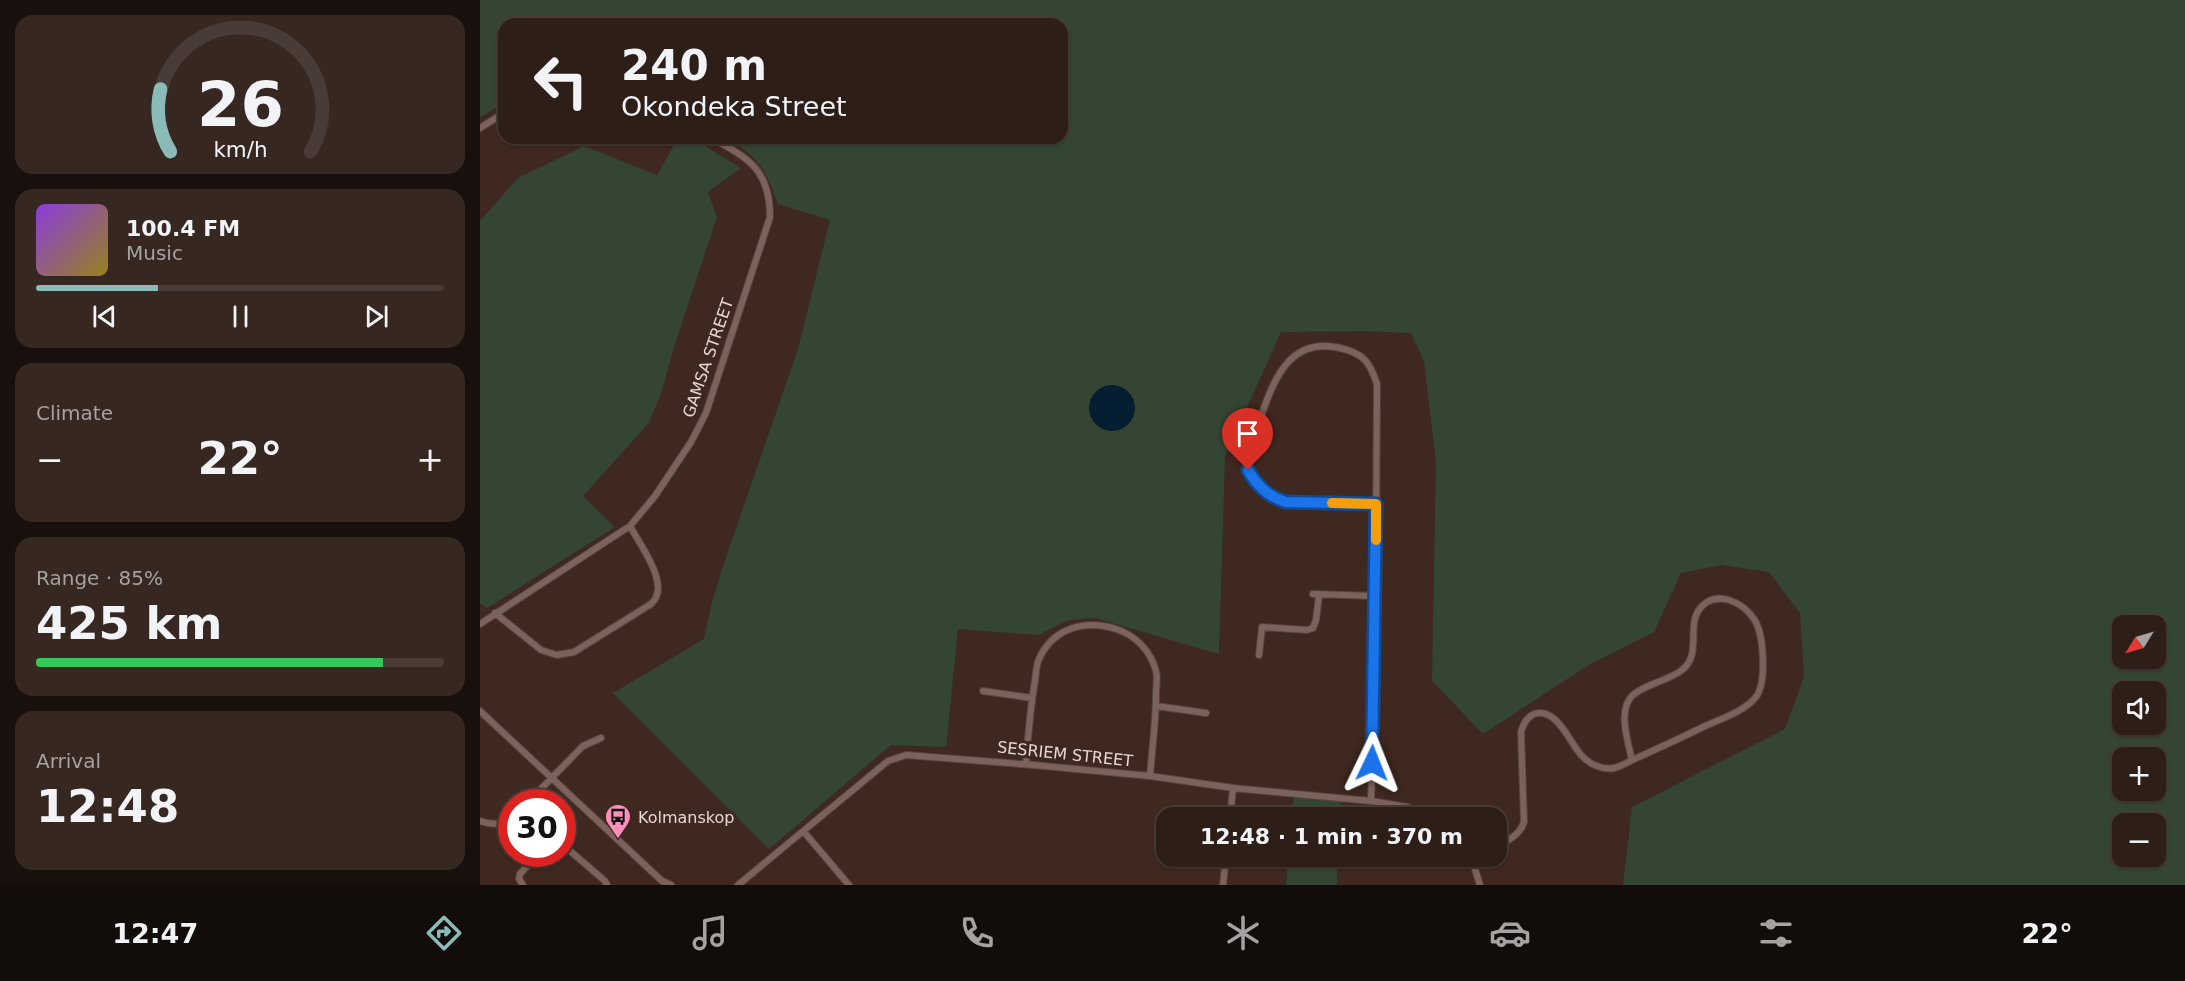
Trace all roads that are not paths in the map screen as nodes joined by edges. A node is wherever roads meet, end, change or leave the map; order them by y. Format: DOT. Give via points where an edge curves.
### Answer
graph roads {
  1 [pos="498,117"];
  2 [pos="480,128"];
  3 [pos="721,144"];
  4 [pos="1376,504"];
  5 [pos="630,526"];
  6 [pos="1375,596"];
  7 [pos="495,613"];
  8 [pos="1263,618"];
  9 [pos="480,624"];
  10 [pos="1262,627"];
  11 [pos="1259,655"];
  12 [pos="982,692"];
  13 [pos="1032,698"];
  14 [pos="1156,706"];
  15 [pos="480,711"];
  16 [pos="1206,713"];
  17 [pos="601,738"];
  18 [pos="1632,760"];
  19 [pos="1026,764"];
  20 [pos="1150,776"];
  21 [pos="553,778"];
  22 [pos="1233,788"];
  23 [pos="542,789"];
  24 [pos="1371,801"];
  25 [pos="1231,807"];
  26 [pos="1407,807"];
  27 [pos="480,820"];
  28 [pos="498,824"];
  29 [pos="804,832"];
  30 [pos="1507,840"];
  31 [pos="576,856"];
  32 [pos="526,867"];
  33 [pos="1225,867"];
  34 [pos="1474,867"];
  35 [pos="660,883"];
  36 [pos="523,885"];
  37 [pos="607,885"];
  38 [pos="671,885"];
  39 [pos="738,885"];
  40 [pos="849,885"];
  41 [pos="1223,885"];
  42 [pos="1480,885"];
  1 -- 2 [label="street"];
  3 -- 5 [label="street, GAMSA STREET" via="751,161 770,200 770,217 706,413 656,496"];
  4 -- 4 [label="street" via="1377,384 1371,366 1346,349 1324,344 1306,348 1289,360 1276,377 1249,452 1248,470 1264,491 1286,502"];
  4 -- 6 [label="street"];
  5 -- 7 [label="street, GAMSA STREET"];
  5 -- 7 [label="street" via="656,574 659,592 651,604 574,652 557,655 541,650"];
  6 -- 10 [label="street" via="1316,594 1313,628"];
  6 -- 24 [label="street"];
  7 -- 9 [label="street, GAMSA STREET"];
  8 -- 10 [label="street"];
  10 -- 11 [label="street"];
  12 -- 13 [label="street"];
  13 -- 14 [label="street" via="1038,661 1048,642 1066,629 1093,625 1129,634 1143,646 1156,672"];
  13 -- 19 [label="street"];
  14 -- 16 [label="street"];
  14 -- 20 [label="street"];
  15 -- 21 [label="street"];
  17 -- 21 [label="street" via="583,746"];
  18 -- 18 [label="street" via="1755,699 1762,688 1760,630 1746,609 1722,598 1701,607 1694,617 1689,664 1633,695 1626,705 1625,718"];
  18 -- 30 [label="street" via="1612,769 1599,767 1581,756 1549,715 1534,714 1521,732 1524,822 1522,829"];
  19 -- 20 [label="street, SESRIEM STREET"];
  19 -- 29 [label="street, SESRIEM STREET" via="920,755 897,757 876,770"];
  20 -- 22 [label="street, SESRIEM STREET"];
  21 -- 23 [label="street"];
  21 -- 35 [label="street"];
  22 -- 24 [label="street, SESRIEM STREET"];
  22 -- 25 [label="street"];
  24 -- 26 [label="street, SESRIEM STREET"];
  27 -- 28 [label="street"];
  29 -- 39 [label="street, SESRIEM STREET"];
  29 -- 40 [label="street"];
  31 -- 37 [label="street"];
  32 -- 36 [label="street" via="519,879"];
  33 -- 41 [label="street"];
  34 -- 42 [label="street"];
  35 -- 38 [label="street"];
}
